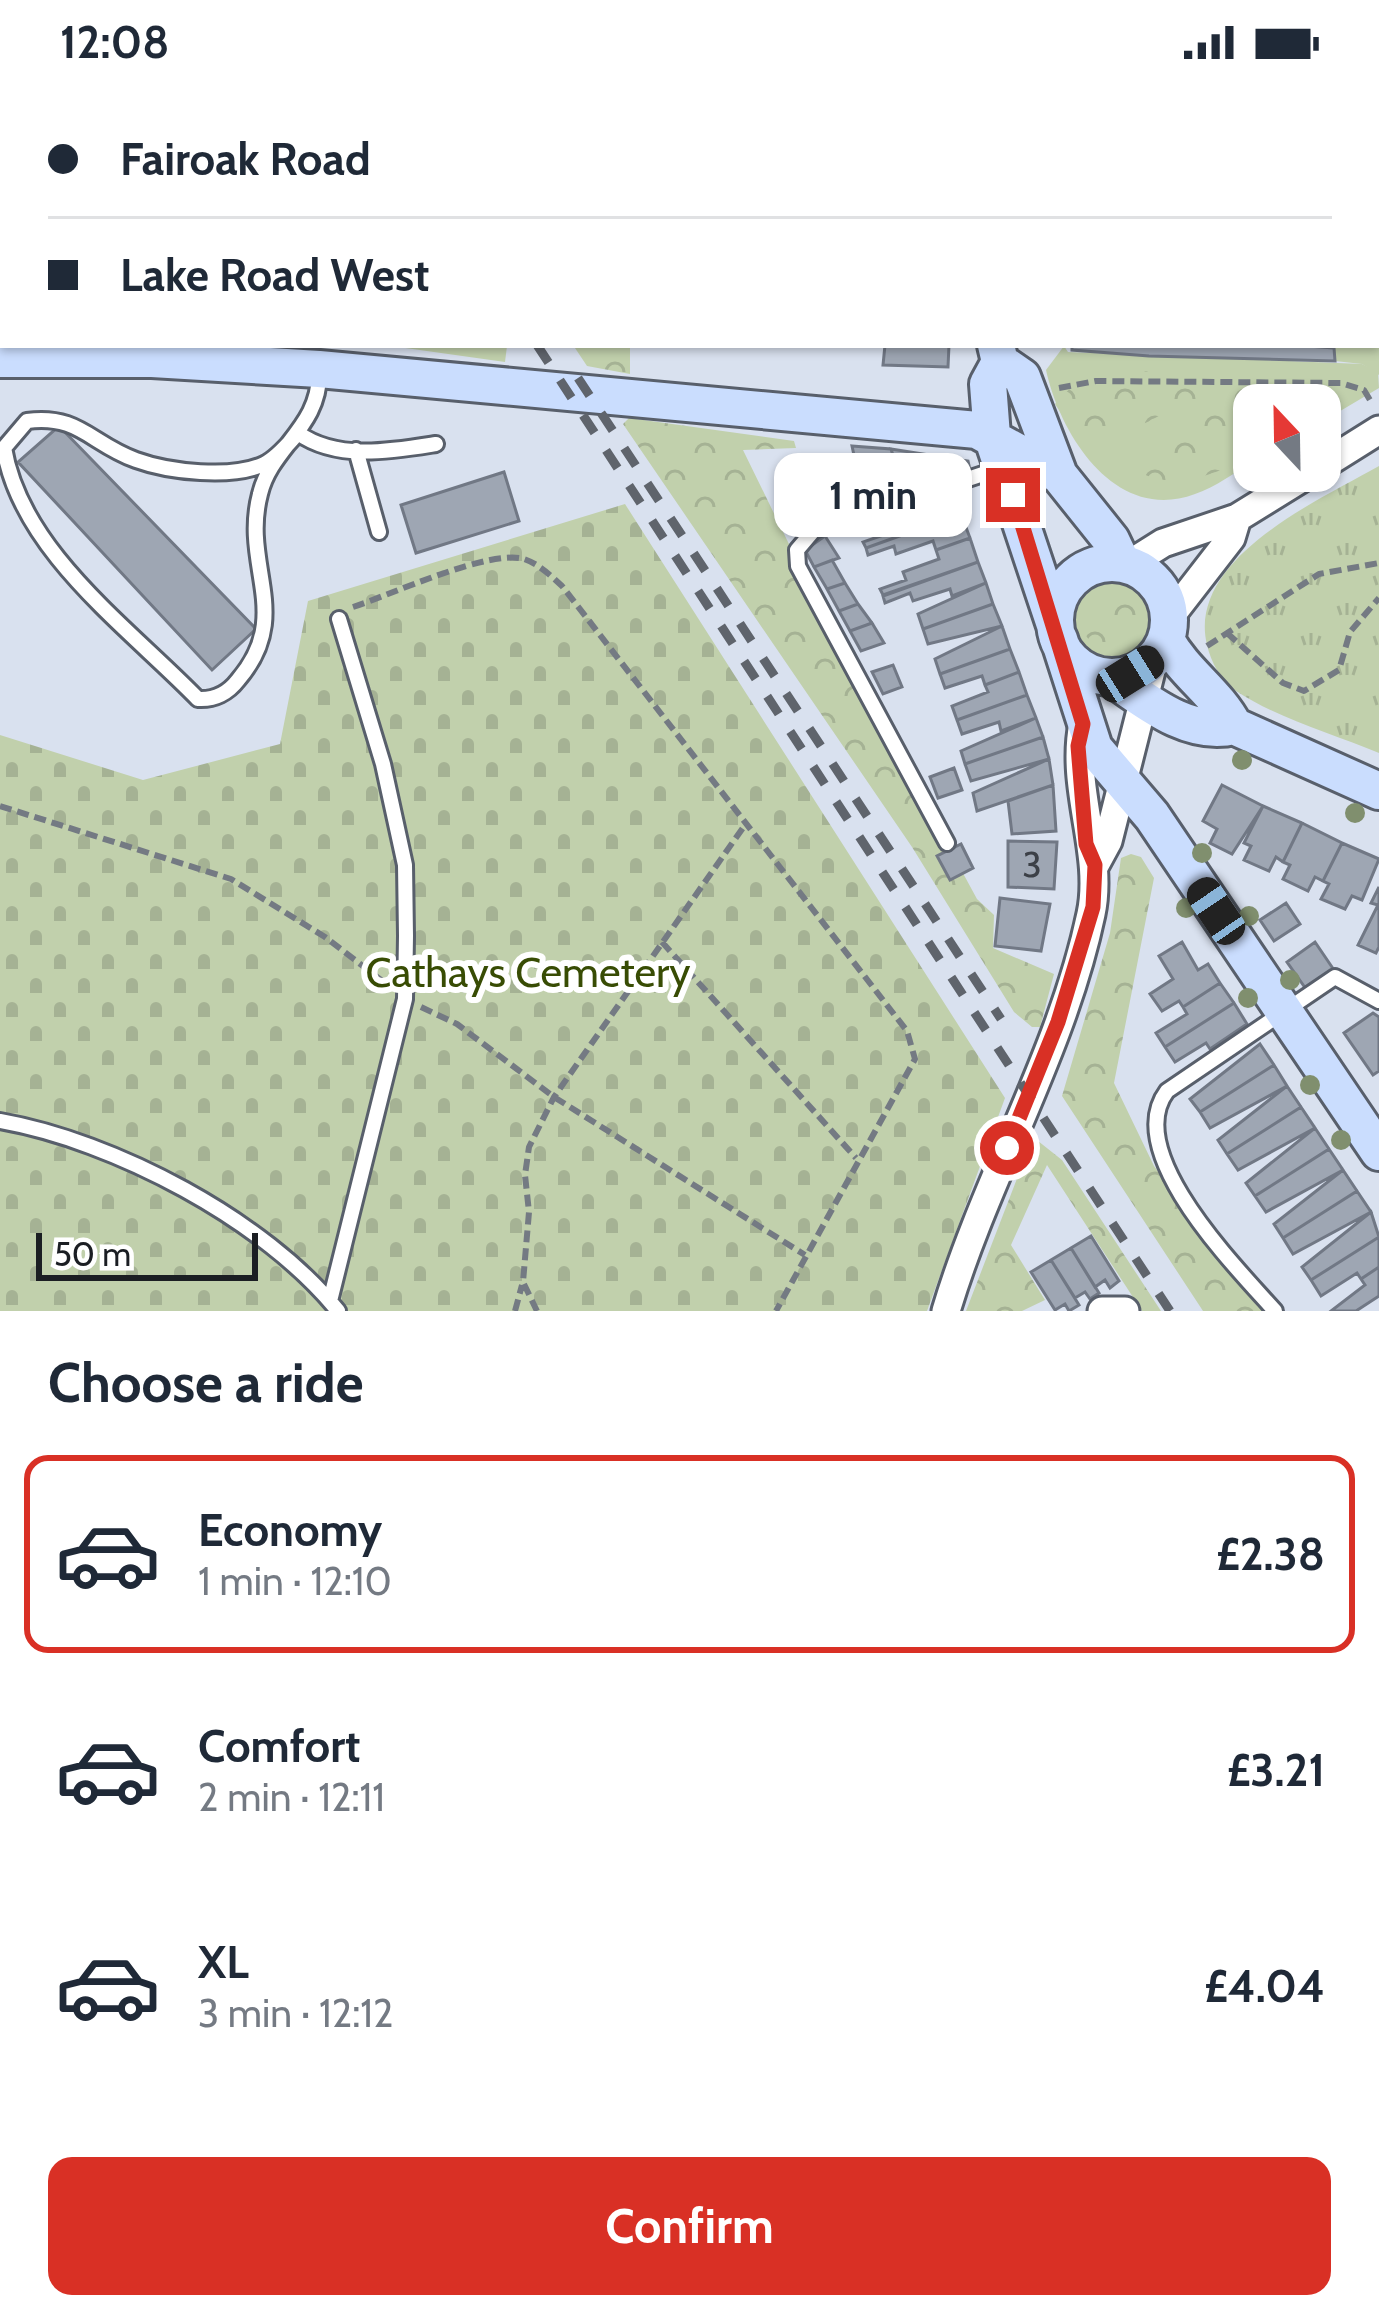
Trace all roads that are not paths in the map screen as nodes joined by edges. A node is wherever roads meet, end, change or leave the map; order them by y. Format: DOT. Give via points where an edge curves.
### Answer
graph roads {
  1 [pos="998,353"];
  2 [pos="0,359"];
  3 [pos="319,369"];
  4 [pos="1379,430"];
  5 [pos="298,434"];
  6 [pos="436,445"];
  7 [pos="356,450"];
  8 [pos="998,452"];
  9 [pos="1341,454"];
  10 [pos="1059,475"];
  11 [pos="1279,492"];
  12 [pos="1238,518"];
  13 [pos="379,532"];
  14 [pos="1125,564"];
  15 [pos="339,619"];
  16 [pos="1058,637"];
  17 [pos="1163,639"];
  18 [pos="1111,677"];
  19 [pos="1146,702"];
  20 [pos="1083,724"];
  21 [pos="1234,726"];
  22 [pos="1121,784"];
  23 [pos="1379,791"];
  24 [pos="947,843"];
  25 [pos="1095,865"];
  26 [pos="1379,1001"];
  27 [pos="1284,1012"];
  28 [pos="0,1121"];
  29 [pos="1379,1152"];
  30 [pos="333,1306"];
  31 [pos="946,1311"];
  32 [pos="1102,1311"];
  33 [pos="1125,1311"];
  34 [pos="1275,1311"];
  1 -- 8 [label="street" via="988,384"];
  1 -- 10 [label="street" via="1022,377"];
  2 -- 3 [label="street"];
  3 -- 5 [label="lane" via="320,397"];
  3 -- 8 [label="street" via="933,425"];
  4 -- 9 [label="street"];
  5 -- 5 [label="lane" via="252,469 183,470 136,460 58,417 27,421 4,448 9,479 46,545 198,698 210,699 232,688 260,656 268,605 260,577 260,491"];
  5 -- 7 [label="lane" via="315,445"];
  6 -- 7 [label="lane"];
  7 -- 13 [label="lane"];
  8 -- 10 [label="street"];
  8 -- 16 [label="street"];
  8 -- 24 [label="lane" via="814,530 797,550 798,566"];
  10 -- 14 [label="street"];
  11 -- 12 [label="street"];
  12 -- 14 [label="street"];
  12 -- 17 [label="street"];
  14 -- 16 [label="street" via="1086,569 1070,581 1060,598"];
  14 -- 17 [label="street" via="1162,589"];
  15 -- 30 [label="lane" via="383,764 400,845 406,936 405,999"];
  16 -- 18 [label="street" via="1083,669"];
  16 -- 20 [label="street"];
  17 -- 18 [label="street" via="1130,674"];
  17 -- 19 [label="street"];
  17 -- 21 [label="street"];
  18 -- 19 [label="street"];
  19 -- 21 [label="street" via="1213,731"];
  19 -- 22 [label="street"];
  20 -- 22 [label="street"];
  20 -- 25 [label="street" via="1086,844"];
  21 -- 23 [label="street"];
  22 -- 25 [label="street"];
  22 -- 27 [label="street" via="1152,815"];
  25 -- 31 [label="street" via="1084,946"];
  26 -- 27 [label="lane" via="1335,977"];
  27 -- 29 [label="street"];
  27 -- 34 [label="lane" via="1159,1102 1161,1162"];
  28 -- 30 [label="lane" via="78,1142 176,1186 272,1246"];
  32 -- 33 [label="street"];
}
